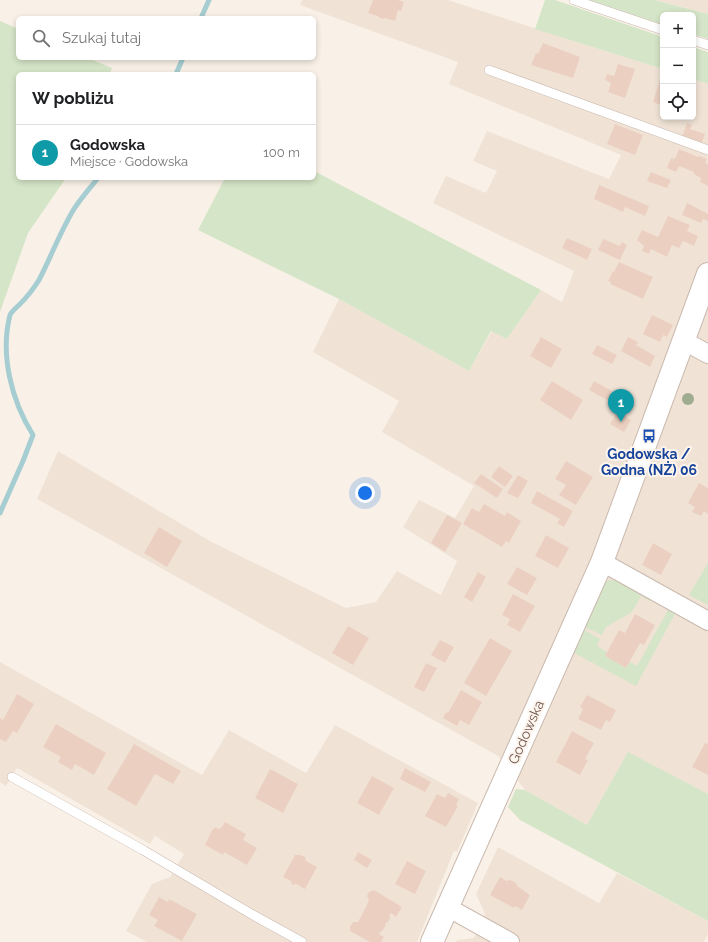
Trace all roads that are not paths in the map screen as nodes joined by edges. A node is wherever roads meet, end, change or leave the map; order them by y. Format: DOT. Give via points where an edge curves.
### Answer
graph roads {
  1 [pos="574,0"];
  2 [pos="660,29"];
  3 [pos="696,41"];
  4 [pos="708,45"];
  5 [pos="489,70"];
  6 [pos="708,150"];
  7 [pos="708,274"];
  8 [pos="684,341"];
  9 [pos="708,354"];
  10 [pos="602,562"];
  11 [pos="708,621"];
  12 [pos="12,777"];
  13 [pos="447,908"];
  14 [pos="302,942"];
  15 [pos="432,942"];
  16 [pos="510,942"];
  1 -- 2 [label="lane"];
  3 -- 4 [label="lane"];
  5 -- 6 [label="lane"];
  7 -- 8 [label="street, Godowska"];
  8 -- 9 [label="street"];
  8 -- 10 [label="street, Godowska"];
  10 -- 11 [label="street"];
  10 -- 13 [label="street, Godowska"];
  12 -- 14 [label="lane"];
  13 -- 15 [label="street, Godowska"];
  13 -- 16 [label="street"];
}
